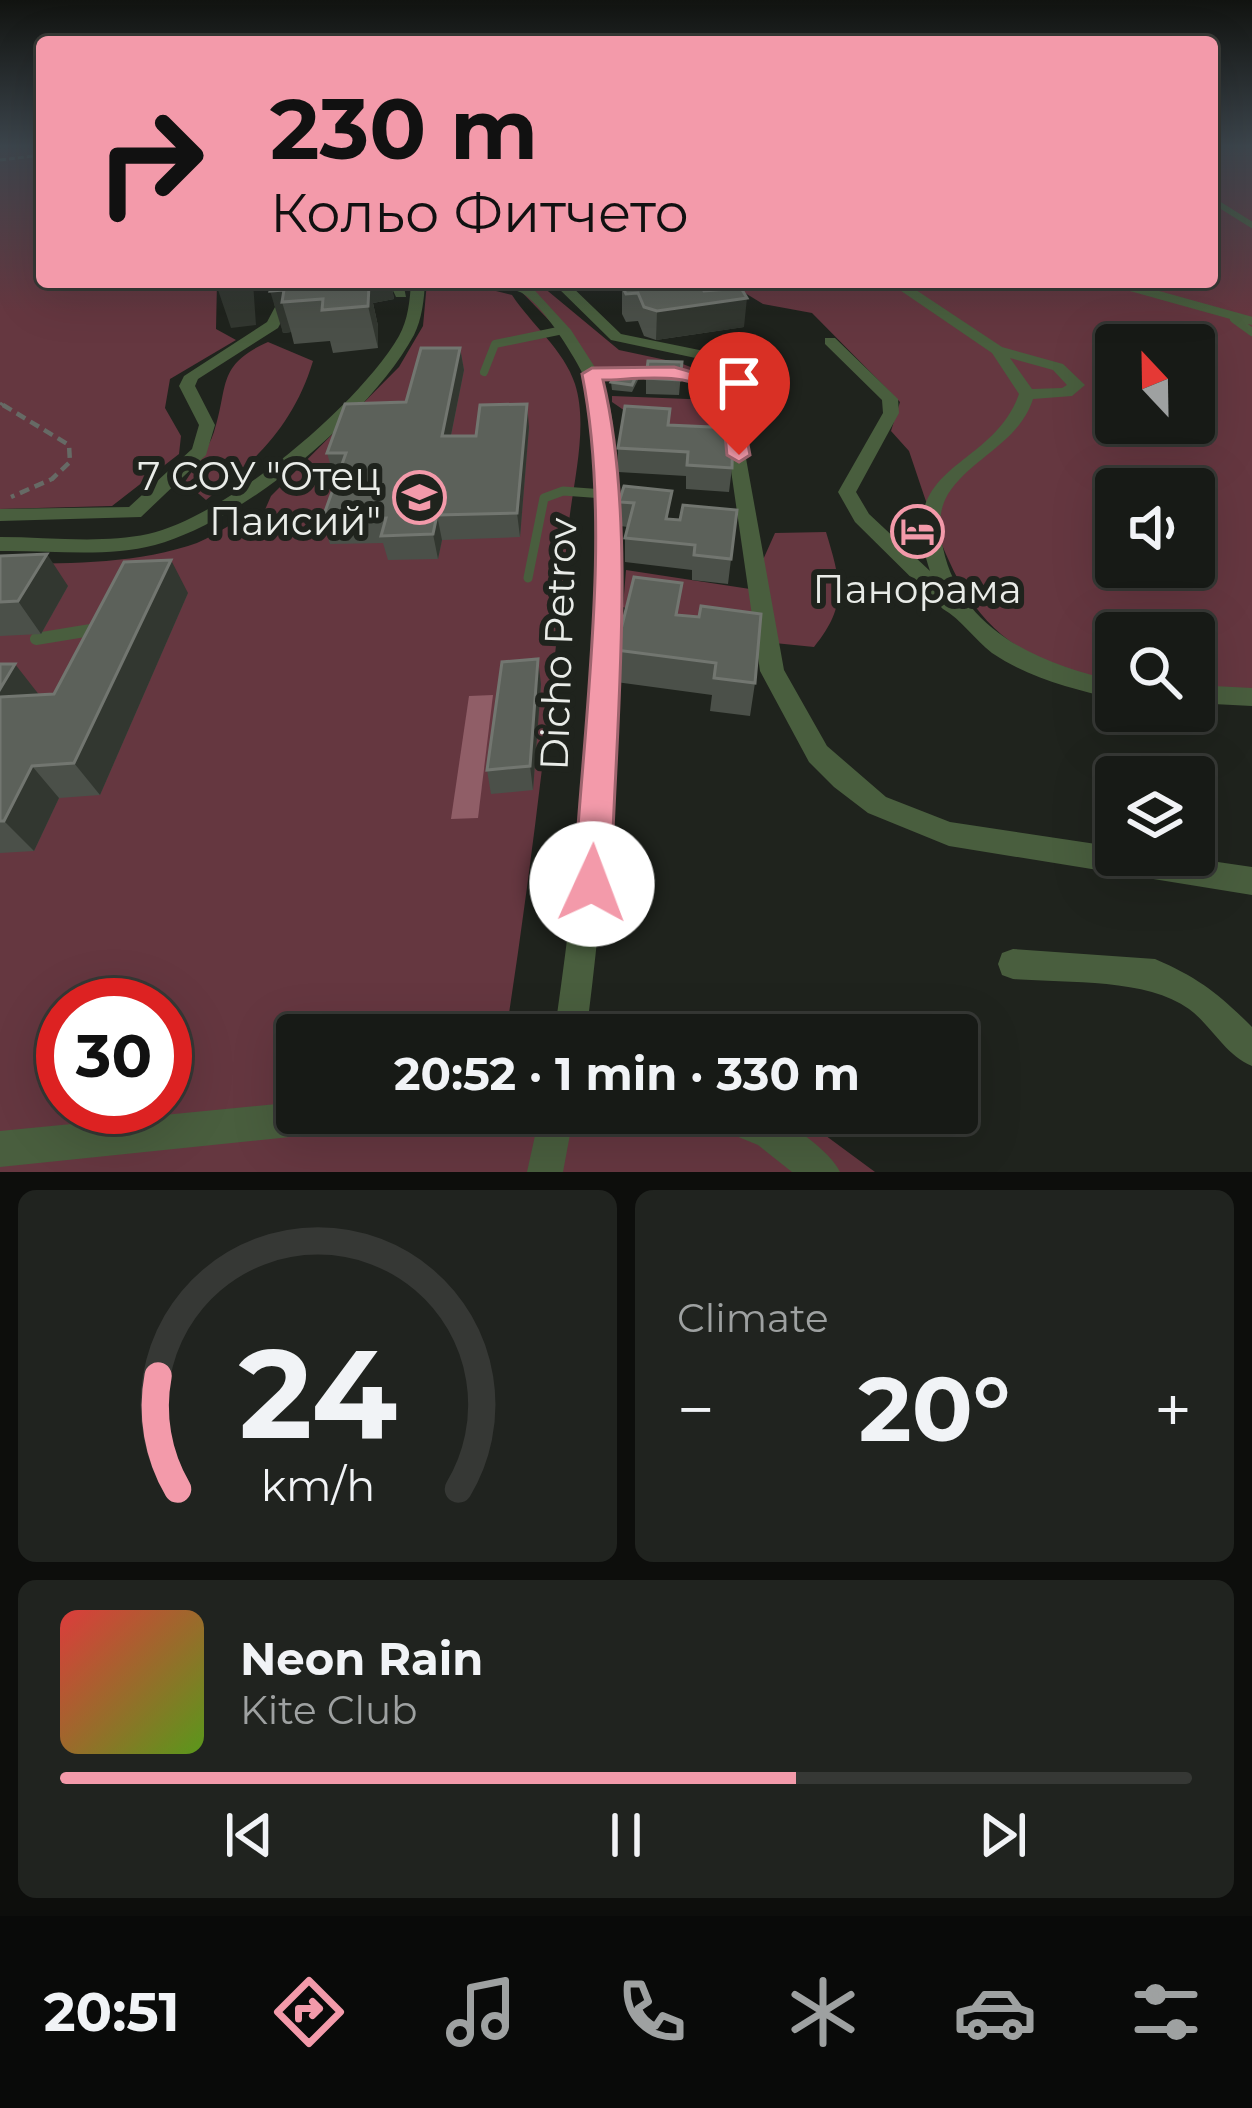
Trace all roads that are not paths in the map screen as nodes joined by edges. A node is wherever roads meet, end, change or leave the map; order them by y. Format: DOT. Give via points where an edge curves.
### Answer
graph roads {
  1 [pos="1218,204"];
  2 [pos="1252,225"];
  3 [pos="279,288"];
  4 [pos="417,288"];
  5 [pos="526,288"];
  6 [pos="565,288"];
  7 [pos="904,288"];
  8 [pos="1133,288"];
  9 [pos="1226,314"];
  10 [pos="1252,321"];
  11 [pos="563,330"];
  12 [pos="1252,332"];
  13 [pos="830,341"];
  14 [pos="997,350"];
  15 [pos="484,372"];
  16 [pos="745,373"];
  17 [pos="592,374"];
  18 [pos="1027,394"];
  19 [pos="604,494"];
  20 [pos="134,513"];
  21 [pos="0,515"];
  22 [pos="0,544"];
  23 [pos="130,549"];
  24 [pos="528,578"];
  25 [pos="959,610"];
  26 [pos="112,614"];
  27 [pos="36,639"];
  28 [pos="1095,686"];
  29 [pos="1215,695"];
  30 [pos="1252,697"];
  31 [pos="1252,881"];
  32 [pos="1013,964"];
  33 [pos="573,1014"];
  34 [pos="1252,1050"];
  35 [pos="276,1121"];
  36 [pos="553,1134"];
  37 [pos="771,1134"];
  38 [pos="0,1149"];
  39 [pos="545,1172"];
  40 [pos="822,1172"];
  1 -- 2 [label="lane"];
  3 -- 20 [label="street" via="273,326 192,376 187,386 207,424 200,451"];
  4 -- 23 [label="street" via="408,334 301,451 212,517"];
  5 -- 11 [label="street, Dicho Petrov"];
  6 -- 16 [label="street" via="616,337 709,356"];
  7 -- 14 [label="street"];
  8 -- 9 [label="lane"];
  9 -- 10 [label="lane"];
  9 -- 12 [label="lane"];
  11 -- 15 [label="lane" via="495,344"];
  11 -- 17 [label="street, Dicho Petrov"];
  13 -- 25 [label="street" via="890,399 891,413 847,492 862,518"];
  14 -- 18 [label="street"];
  14 -- 18 [label="street" via="1058,367 1077,385"];
  17 -- 19 [label="street, Dicho Petrov" via="601,399"];
  17 -- 31 [label="street" via="687,375 729,400 772,671 818,754 843,779 877,805 949,834"];
  18 -- 25 [label="street" via="1012,428 974,455 932,506 938,568"];
  19 -- 24 [label="lane" via="544,498"];
  19 -- 33 [label="street, Dicho Petrov" via="592,884"];
  20 -- 21 [label="street"];
  20 -- 23 [label="street"];
  22 -- 23 [label="street"];
  25 -- 28 [label="street" via="1017,659"];
  26 -- 27 [label="lane" via="88,634"];
  29 -- 30 [label="street"];
  32 -- 34 [label="street" via="1155,975 1200,998"];
  35 -- 38 [label="street"];
  36 -- 39 [label="street"];
  37 -- 40 [label="street"];
}
